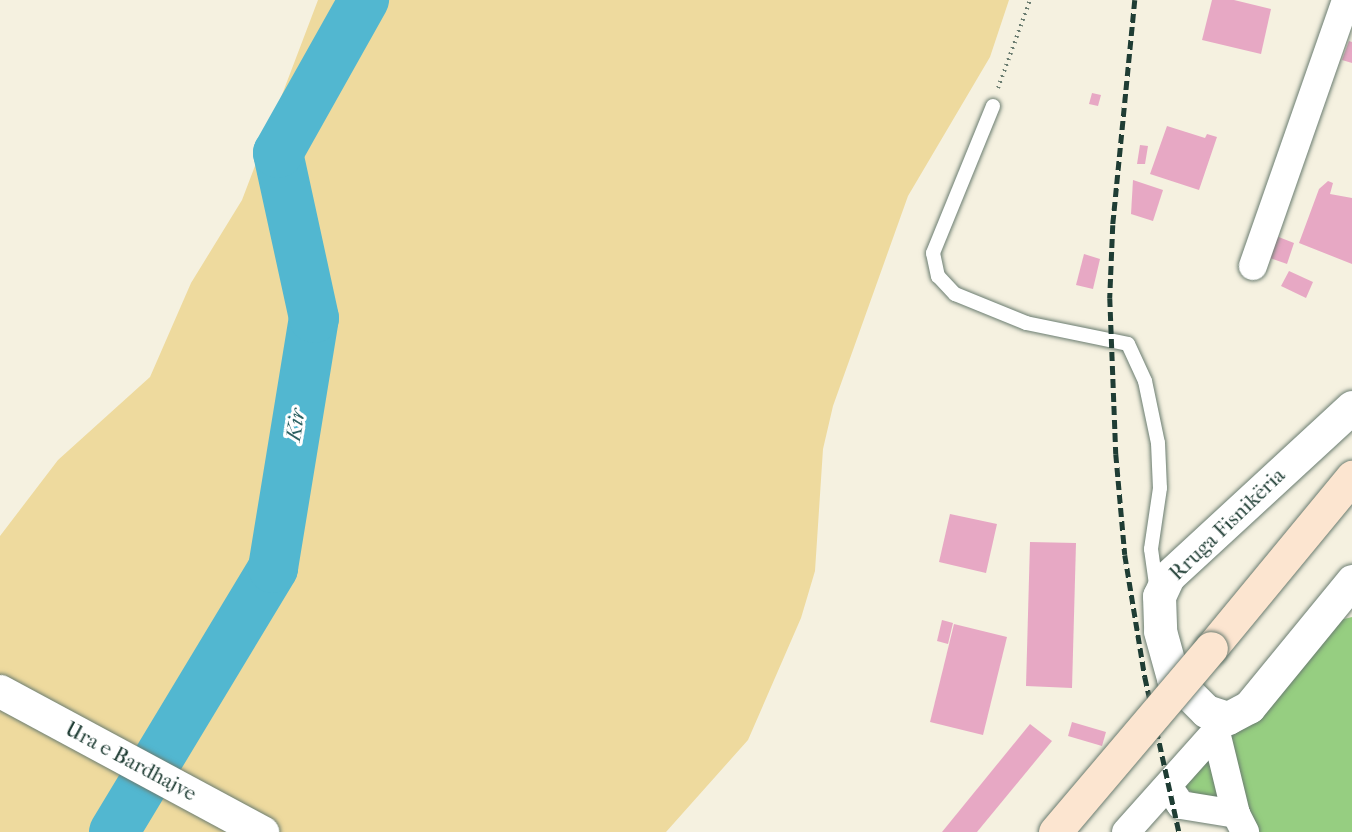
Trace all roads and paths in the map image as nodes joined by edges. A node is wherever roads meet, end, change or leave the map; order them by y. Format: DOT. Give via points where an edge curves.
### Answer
graph roads {
  1 [pos="1030,0"];
  2 [pos="1346,0"];
  3 [pos="993,105"];
  4 [pos="1253,266"];
  5 [pos="1352,407"];
  6 [pos="1352,477"];
  7 [pos="1349,591"];
  8 [pos="1160,596"];
  9 [pos="0,691"];
  10 [pos="1222,725"];
  11 [pos="1168,786"];
  12 [pos="1240,823"];
  13 [pos="262,832"];
  14 [pos="1055,832"];
  15 [pos="1126,832"];
  1 -- 3 [label="path"];
  2 -- 4 [label="street"];
  3 -- 8 [label="lane" via="933,253 938,276 955,294 1026,323 1128,344 1145,381 1158,442 1160,488 1151,549"];
  5 -- 8 [label="street, Rruga Fisnikëria" via="1168,577"];
  6 -- 14 [label="main road, bridge"];
  7 -- 10 [label="street" via="1250,707"];
  8 -- 10 [label="street, Rruga Fisnikëria" via="1160,631 1173,678"];
  9 -- 13 [label="street, Ura e Bardhajve"];
  10 -- 11 [label="street"];
  10 -- 12 [label="street"];
  11 -- 12 [label="street" via="1181,806"];
  11 -- 15 [label="street"];
}
